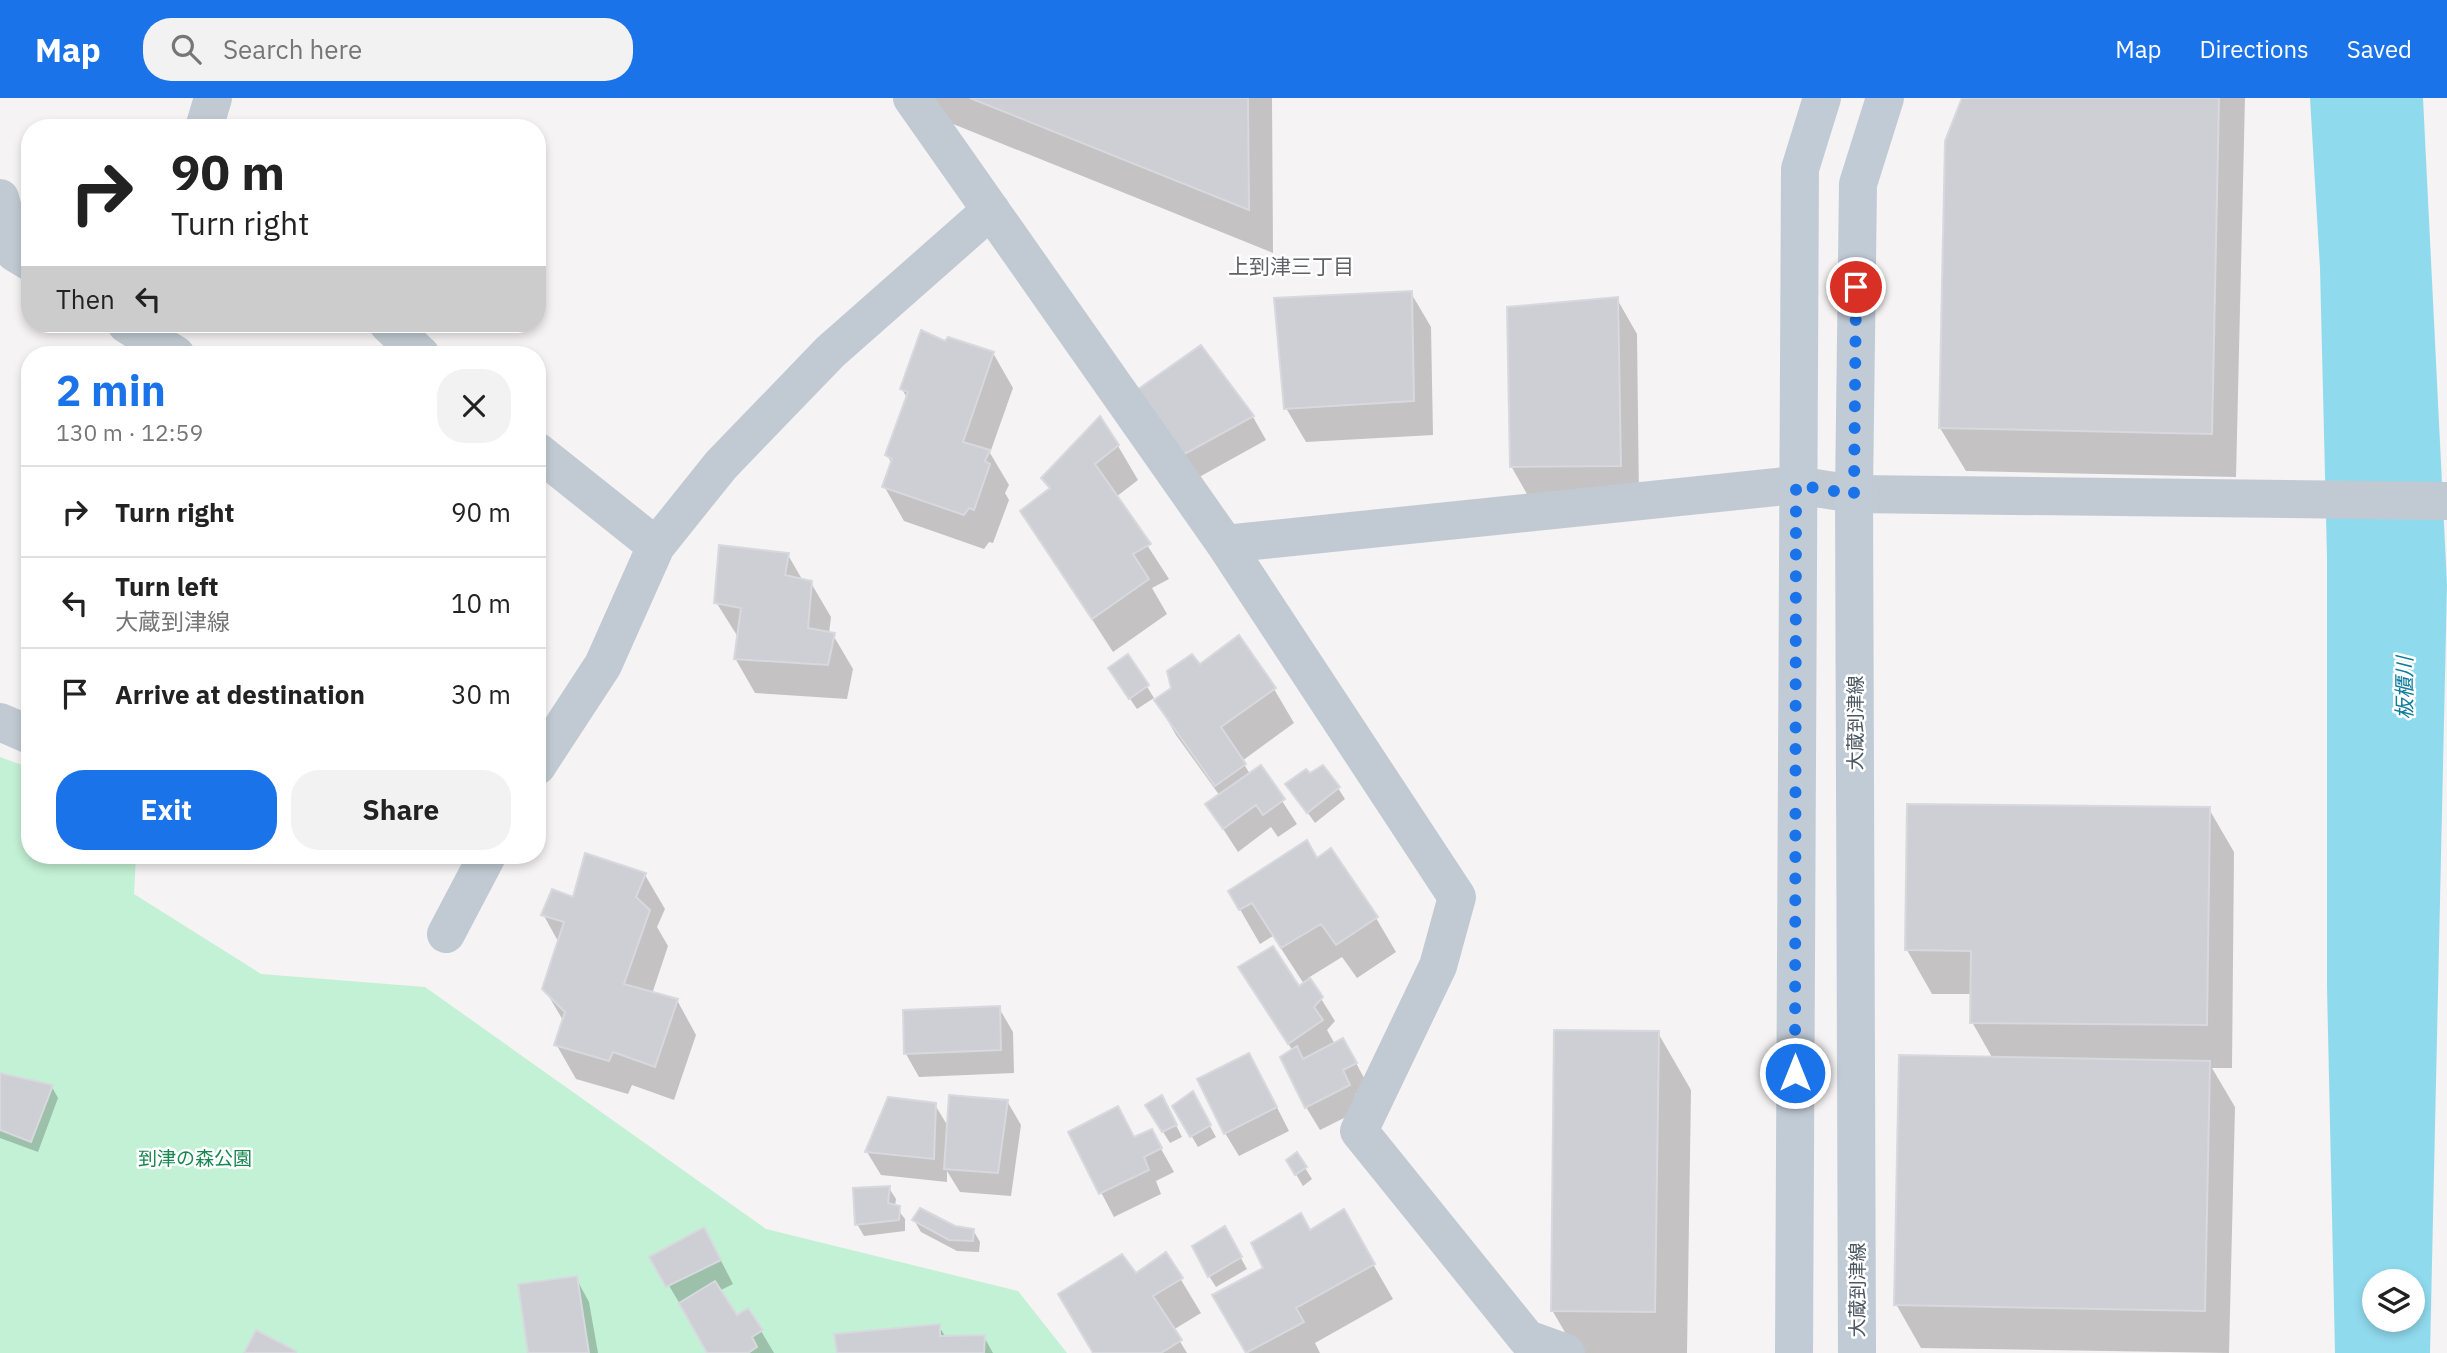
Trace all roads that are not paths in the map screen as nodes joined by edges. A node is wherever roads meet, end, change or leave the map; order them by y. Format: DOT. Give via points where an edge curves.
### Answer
graph roads {
  1 [pos="213,98"];
  2 [pos="912,98"];
  3 [pos="1800,98"];
  4 [pos="1822,98"];
  5 [pos="1857,98"];
  6 [pos="1885,98"];
  7 [pos="207,119"];
  8 [pos="1800,169"];
  9 [pos="1858,184"];
  10 [pos="0,198"];
  11 [pos="991,209"];
  12 [pos="21,257"];
  13 [pos="141,333"];
  14 [pos="398,333"];
  15 [pos="162,346"];
  16 [pos="411,346"];
  17 [pos="546,458"];
  18 [pos="1796,485"];
  19 [pos="1854,494"];
  20 [pos="2447,501"];
  21 [pos="1225,544"];
  22 [pos="656,546"];
  23 [pos="0,722"];
  24 [pos="21,731"];
  25 [pos="546,752"];
  26 [pos="483,864"];
  27 [pos="446,934"];
  28 [pos="1566,1353"];
  29 [pos="1794,1353"];
  30 [pos="1857,1353"];
  1 -- 7 [label="street"];
  2 -- 11 [label="street"];
  3 -- 8 [label="main road"];
  4 -- 8 [label="main road"];
  5 -- 9 [label="main road"];
  6 -- 9 [label="main road, 大蔵到津線"];
  8 -- 18 [label="main road"];
  9 -- 19 [label="main road, 大蔵到津線"];
  10 -- 12 [label="street" via="15,253"];
  11 -- 21 [label="street"];
  11 -- 22 [label="street" via="830,352 721,465"];
  13 -- 15 [label="street"];
  14 -- 16 [label="street"];
  17 -- 22 [label="street"];
  18 -- 19 [label="street"];
  18 -- 21 [label="street"];
  18 -- 29 [label="main road"];
  19 -- 20 [label="street"];
  19 -- 30 [label="main road, 大蔵到津線"];
  21 -- 28 [label="street" via="1457,897 1438,967 1359,1131 1527,1339"];
  22 -- 25 [label="street" via="603,665"];
  23 -- 24 [label="street"];
  26 -- 27 [label="street"];
}
